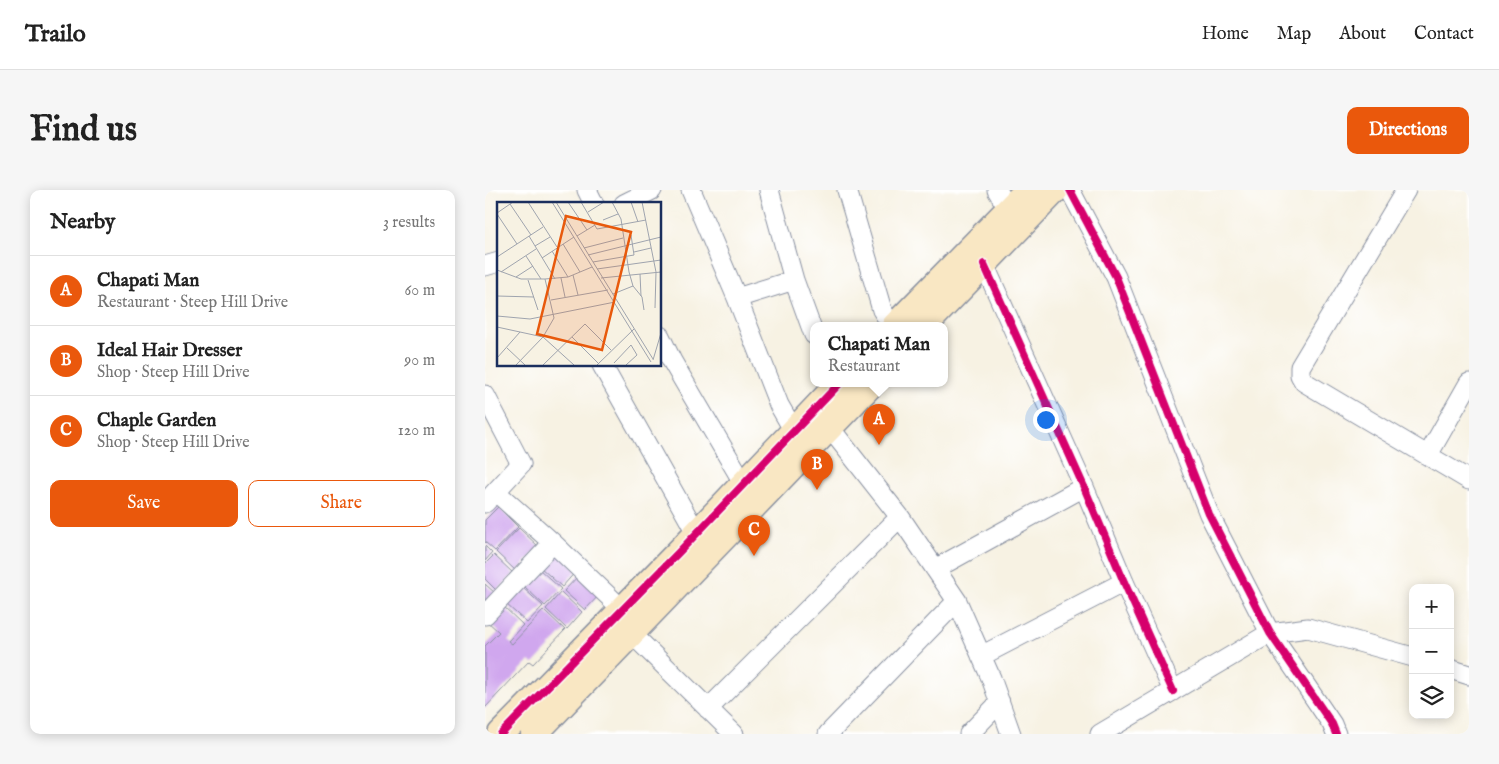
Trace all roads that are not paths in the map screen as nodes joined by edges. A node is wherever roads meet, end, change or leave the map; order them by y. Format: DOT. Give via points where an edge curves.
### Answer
graph roads {
  1 [pos="587,190"];
  2 [pos="652,190"];
  3 [pos="691,190"];
  4 [pos="769,190"];
  5 [pos="847,190"];
  6 [pos="1028,190"];
  7 [pos="1055,190"];
  8 [pos="1070,190"];
  9 [pos="1406,190"];
  10 [pos="1003,200"];
  11 [pos="593,202"];
  12 [pos="628,202"];
  13 [pos="984,264"];
  14 [pos="794,280"];
  15 [pos="737,298"];
  16 [pos="891,322"];
  17 [pos="897,322"];
  18 [pos="927,322"];
  19 [pos="810,324"];
  20 [pos="661,338"];
  21 [pos="603,366"];
  22 [pos="1469,383"];
  23 [pos="835,387"];
  24 [pos="868,387"];
  25 [pos="485,395"];
  26 [pos="830,428"];
  27 [pos="794,431"];
  28 [pos="1428,455"];
  29 [pos="1469,480"];
  30 [pos="744,484"];
  31 [pos="1084,487"];
  32 [pos="491,498"];
  33 [pos="901,517"];
  34 [pos="697,534"];
  35 [pos="553,543"];
  36 [pos="935,569"];
  37 [pos="1124,582"];
  38 [pos="957,601"];
  39 [pos="485,615"];
  40 [pos="627,621"];
  41 [pos="1270,633"];
  42 [pos="981,656"];
  43 [pos="1409,656"];
  44 [pos="1454,670"];
  45 [pos="1469,675"];
  46 [pos="1173,691"];
  47 [pos="1000,702"];
  48 [pos="708,709"];
  49 [pos="501,734"];
  50 [pos="534,734"];
  51 [pos="734,734"];
  52 [pos="829,734"];
  53 [pos="969,734"];
  54 [pos="1011,734"];
  55 [pos="1099,734"];
  56 [pos="1336,734"];
  1 -- 11 [label="street"];
  2 -- 12 [label="street"];
  3 -- 15 [label="street"];
  4 -- 14 [label="street"];
  5 -- 16 [label="street" via="882,310"];
  6 -- 10 [label="street"];
  7 -- 13 [label="street"];
  8 -- 41 [label="street" via="1116,277 1209,514"];
  9 -- 28 [label="street" via="1300,367 1299,375 1304,382"];
  10 -- 17 [label="street"];
  13 -- 18 [label="street"];
  13 -- 31 [label="street"];
  14 -- 15 [label="street"];
  14 -- 19 [label="street"];
  15 -- 27 [label="street" via="779,405"];
  20 -- 30 [label="street"];
  21 -- 34 [label="street"];
  22 -- 28 [label="street"];
  23 -- 27 [label="street"];
  24 -- 26 [label="street"];
  25 -- 32 [label="street" via="521,464"];
  26 -- 33 [label="street"];
  26 -- 40 [label="street"];
  27 -- 30 [label="street"];
  28 -- 29 [label="street"];
  30 -- 34 [label="street"];
  31 -- 36 [label="street"];
  31 -- 37 [label="street"];
  32 -- 35 [label="street"];
  33 -- 36 [label="street"];
  33 -- 48 [label="street"];
  34 -- 40 [label="street"];
  35 -- 39 [label="street"];
  35 -- 40 [label="street"];
  36 -- 38 [label="street"];
  37 -- 42 [label="street"];
  37 -- 46 [label="street"];
  38 -- 42 [label="street"];
  38 -- 52 [label="street"];
  40 -- 48 [label="street"];
  40 -- 49 [label="street"];
  40 -- 50 [label="street"];
  41 -- 43 [label="street" via="1308,628"];
  41 -- 46 [label="street"];
  41 -- 56 [label="street"];
  42 -- 47 [label="street"];
  44 -- 45 [label="street"];
  46 -- 55 [label="street"];
  47 -- 53 [label="street"];
  47 -- 54 [label="street"];
  48 -- 51 [label="street"];
}
